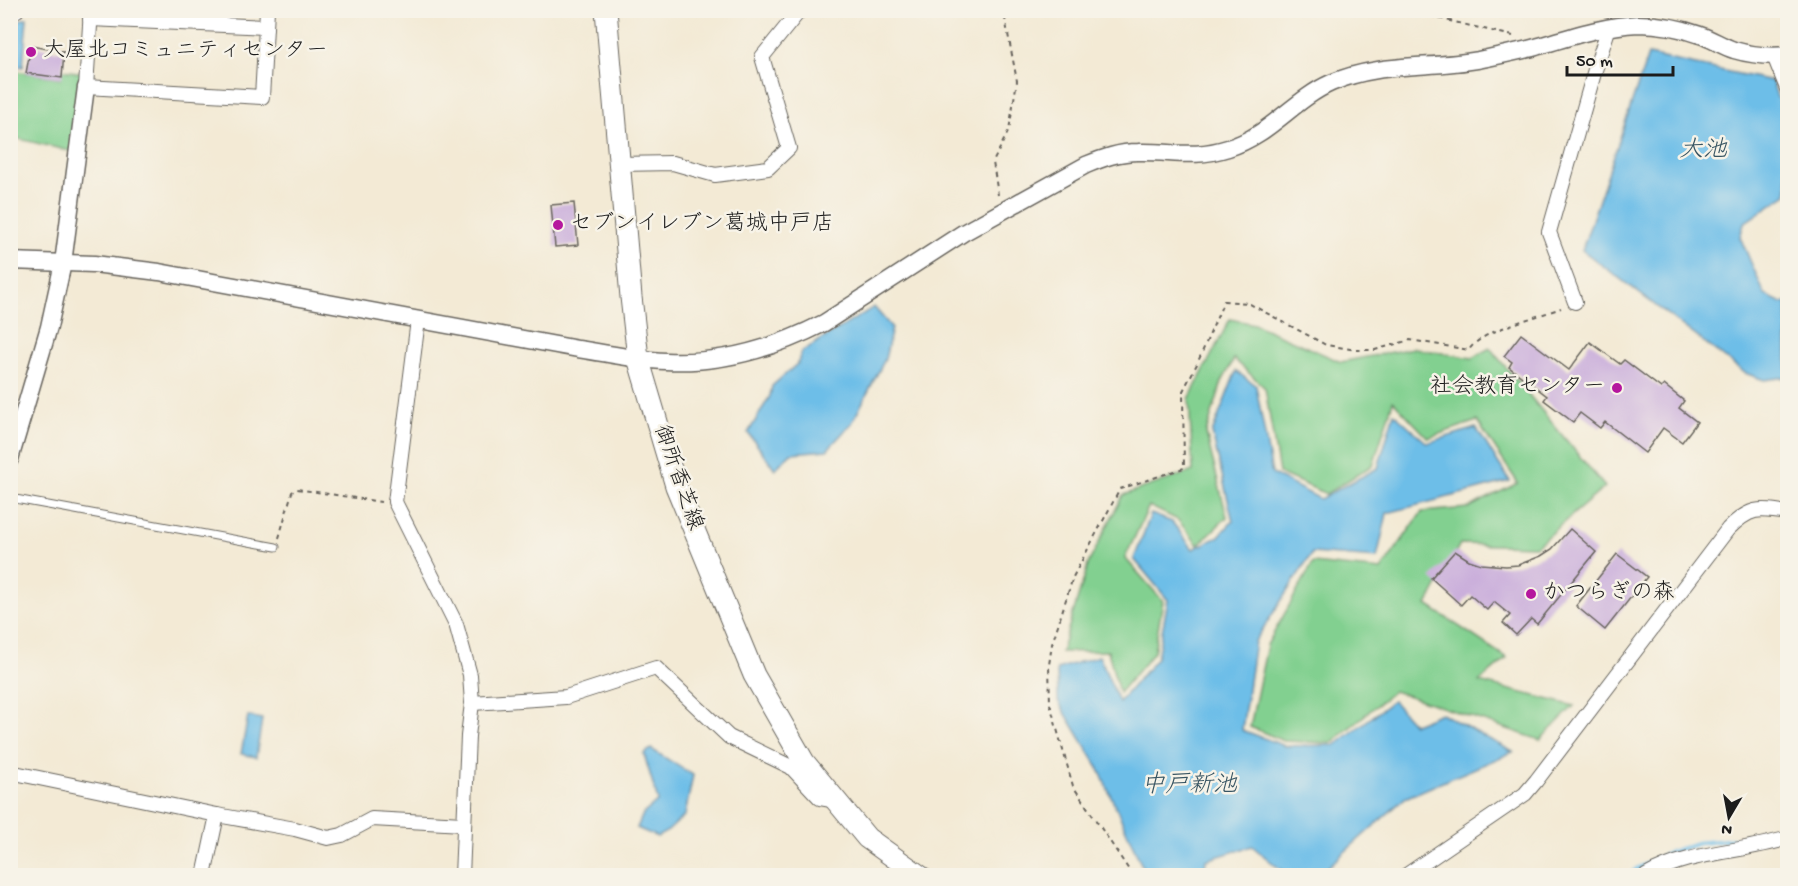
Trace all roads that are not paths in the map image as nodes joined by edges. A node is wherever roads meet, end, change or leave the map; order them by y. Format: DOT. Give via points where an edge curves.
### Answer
graph roads {
  1 [pos="17,10"];
  2 [pos="267,10"];
  3 [pos="606,10"];
  4 [pos="800,10"];
  5 [pos="10,13"];
  6 [pos="91,15"];
  7 [pos="267,27"];
  8 [pos="1609,27"];
  9 [pos="1781,56"];
  10 [pos="86,87"];
  11 [pos="1788,91"];
  12 [pos="619,164"];
  13 [pos="10,261"];
  14 [pos="63,263"];
  15 [pos="1575,302"];
  16 [pos="418,320"];
  17 [pos="638,358"];
  18 [pos="10,459"];
  19 [pos="10,498"];
  20 [pos="1788,513"];
  21 [pos="276,547"];
  22 [pos="472,703"];
  23 [pos="793,760"];
  24 [pos="10,772"];
  25 [pos="217,815"];
  26 [pos="463,824"];
  27 [pos="1788,838"];
  28 [pos="204,876"];
  29 [pos="462,876"];
  30 [pos="920,876"];
  31 [pos="1405,876"];
  32 [pos="1647,876"];
  1 -- 5 [label="street"];
  2 -- 7 [label="street"];
  3 -- 12 [label="main road, 御所香芝線"];
  4 -- 12 [label="street" via="762,57 789,148 768,168 715,175 673,163"];
  6 -- 7 [label="street"];
  6 -- 10 [label="street"];
  7 -- 10 [label="street" via="262,97"];
  8 -- 9 [label="street" via="1641,24 1682,29 1731,49"];
  8 -- 15 [label="street" via="1549,232"];
  8 -- 17 [label="street" via="1477,60 1390,67 1349,75 1301,100 1268,128 1239,145 1196,155 1137,152 1104,157 1001,212 801,335 725,358"];
  9 -- 11 [label="street"];
  10 -- 14 [label="street"];
  12 -- 17 [label="main road, 御所香芝線"];
  13 -- 14 [label="street"];
  14 -- 16 [label="street" via="159,272"];
  14 -- 18 [label="street" via="49,327"];
  16 -- 17 [label="street"];
  16 -- 22 [label="street" via="395,504 456,624 470,675"];
  17 -- 23 [label="main road, 御所香芝線" via="681,497"];
  19 -- 21 [label="lane"];
  20 -- 31 [label="street" via="1760,508 1741,516 1525,794"];
  22 -- 23 [label="street" via="566,697 656,668 729,737"];
  22 -- 26 [label="street"];
  23 -- 30 [label="main road, 御所香芝線" via="837,801 867,838"];
  24 -- 25 [label="street"];
  25 -- 26 [label="street" via="328,838 372,819"];
  25 -- 28 [label="street"];
  26 -- 29 [label="street"];
  27 -- 32 [label="street" via="1683,860"];
}
